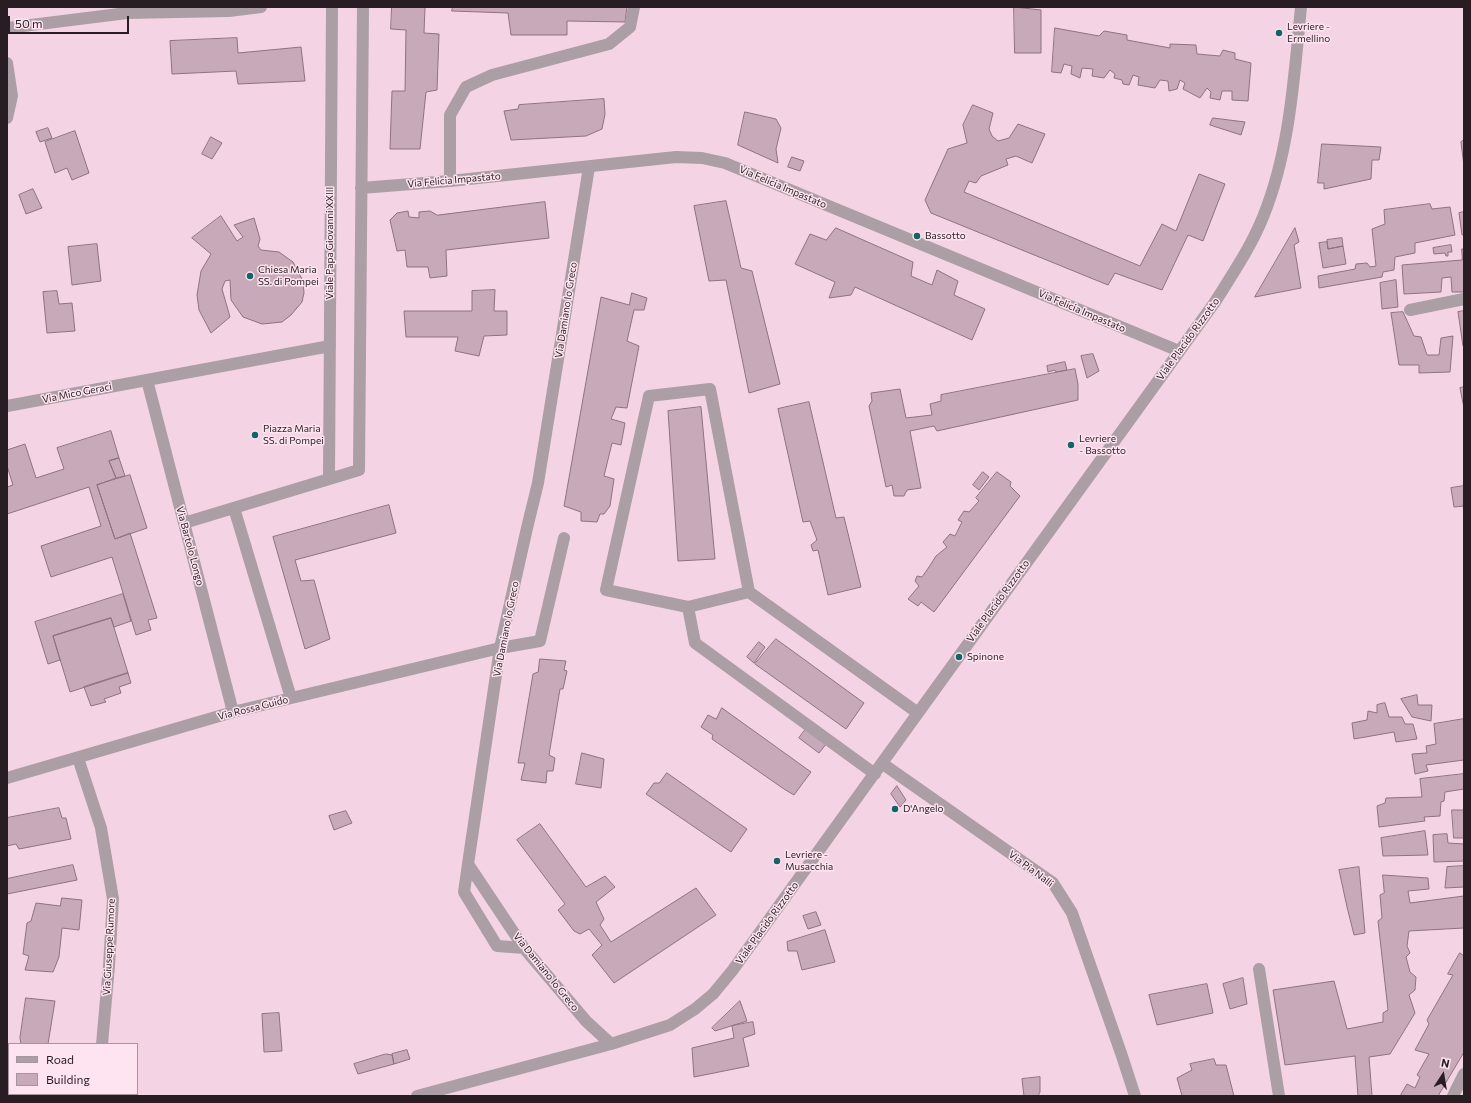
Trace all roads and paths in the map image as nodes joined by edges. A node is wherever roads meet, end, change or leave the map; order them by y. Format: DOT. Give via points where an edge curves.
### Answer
graph roads {
  1 [pos="261,7"];
  2 [pos="332,7"];
  3 [pos="363,7"];
  4 [pos="634,7"];
  5 [pos="1301,7"];
  6 [pos="7,28"];
  7 [pos="7,63"];
  8 [pos="7,118"];
  9 [pos="589,167"];
  10 [pos="450,181"];
  11 [pos="362,188"];
  12 [pos="1464,299"];
  13 [pos="1410,310"];
  14 [pos="330,346"];
  15 [pos="1179,351"];
  16 [pos="147,380"];
  17 [pos="7,406"];
  18 [pos="329,478"];
  19 [pos="234,508"];
  20 [pos="184,523"];
  21 [pos="564,538"];
  22 [pos="749,592"];
  23 [pos="688,607"];
  24 [pos="500,648"];
  25 [pos="291,698"];
  26 [pos="233,712"];
  27 [pos="918,713"];
  28 [pos="78,758"];
  29 [pos="883,764"];
  30 [pos="875,774"];
  31 [pos="7,778"];
  32 [pos="468,864"];
  33 [pos="524,948"];
  34 [pos="1259,969"];
  35 [pos="102,1043"];
  36 [pos="611,1044"];
  37 [pos="1464,1074"];
  38 [pos="417,1096"];
  39 [pos="1135,1096"];
  40 [pos="1279,1096"];
  41 [pos="1453,1096"];
  1 -- 6 [label="street" via="229,11 127,13"];
  2 -- 14 [label="street, Viale Papa Giovanni XXIII"];
  3 -- 11 [label="street"];
  4 -- 10 [label="street" via="630,27 609,44 492,75 466,87 450,115"];
  5 -- 15 [label="street, Viale Placido Rizzotto" via="1288,126 1275,181 1263,217 1240,263"];
  7 -- 8 [label="street" via="12,96"];
  9 -- 10 [label="street, Via Felicia Impastato"];
  9 -- 15 [label="street, Via Felicia Impastato" via="676,157 702,158 725,163"];
  9 -- 24 [label="street, Via Damiano lo Greco" via="538,483"];
  10 -- 11 [label="street, Via Felicia Impastato"];
  11 -- 18 [label="street" via="359,470"];
  12 -- 13 [label="street"];
  14 -- 16 [label="street, Via Mico Geraci"];
  14 -- 18 [label="street, Viale Papa Giovanni XXIII"];
  15 -- 27 [label="street, Viale Placido Rizzotto"];
  16 -- 17 [label="street, Via Mico Geraci"];
  16 -- 20 [label="street, Via Bartolo Longo"];
  18 -- 19 [label="street"];
  19 -- 20 [label="street"];
  19 -- 25 [label="street"];
  20 -- 26 [label="street, Via Bartolo Longo"];
  21 -- 24 [label="street, Via Rossa Guido" via="540,641"];
  22 -- 23 [label="street"];
  22 -- 23 [label="street" via="710,389 649,396 606,590"];
  22 -- 27 [label="street"];
  23 -- 30 [label="street" via="695,643"];
  24 -- 25 [label="street, Via Rossa Guido"];
  24 -- 32 [label="street, Via Damiano lo Greco"];
  25 -- 26 [label="street, Via Rossa Guido"];
  26 -- 28 [label="street, Via Rossa Guido"];
  27 -- 29 [label="street, Viale Placido Rizzotto"];
  28 -- 31 [label="street, Via Rossa Guido"];
  28 -- 35 [label="street, Via Giuseppe Rumore" via="101,828 113,899"];
  29 -- 30 [label="street, Viale Placido Rizzotto"];
  29 -- 39 [label="street, Via Pia Nalli" via="1053,883 1072,913"];
  30 -- 36 [label="street, Viale Placido Rizzotto" via="714,994 670,1025"];
  32 -- 33 [label="street, Via Damiano lo Greco"];
  32 -- 33 [label="street" via="464,892 497,946"];
  33 -- 36 [label="street, Via Damiano lo Greco" via="586,1021"];
  34 -- 40 [label="street"];
  36 -- 38 [label="street, Viale Placido Rizzotto"];
  37 -- 41 [label="street"];
}
